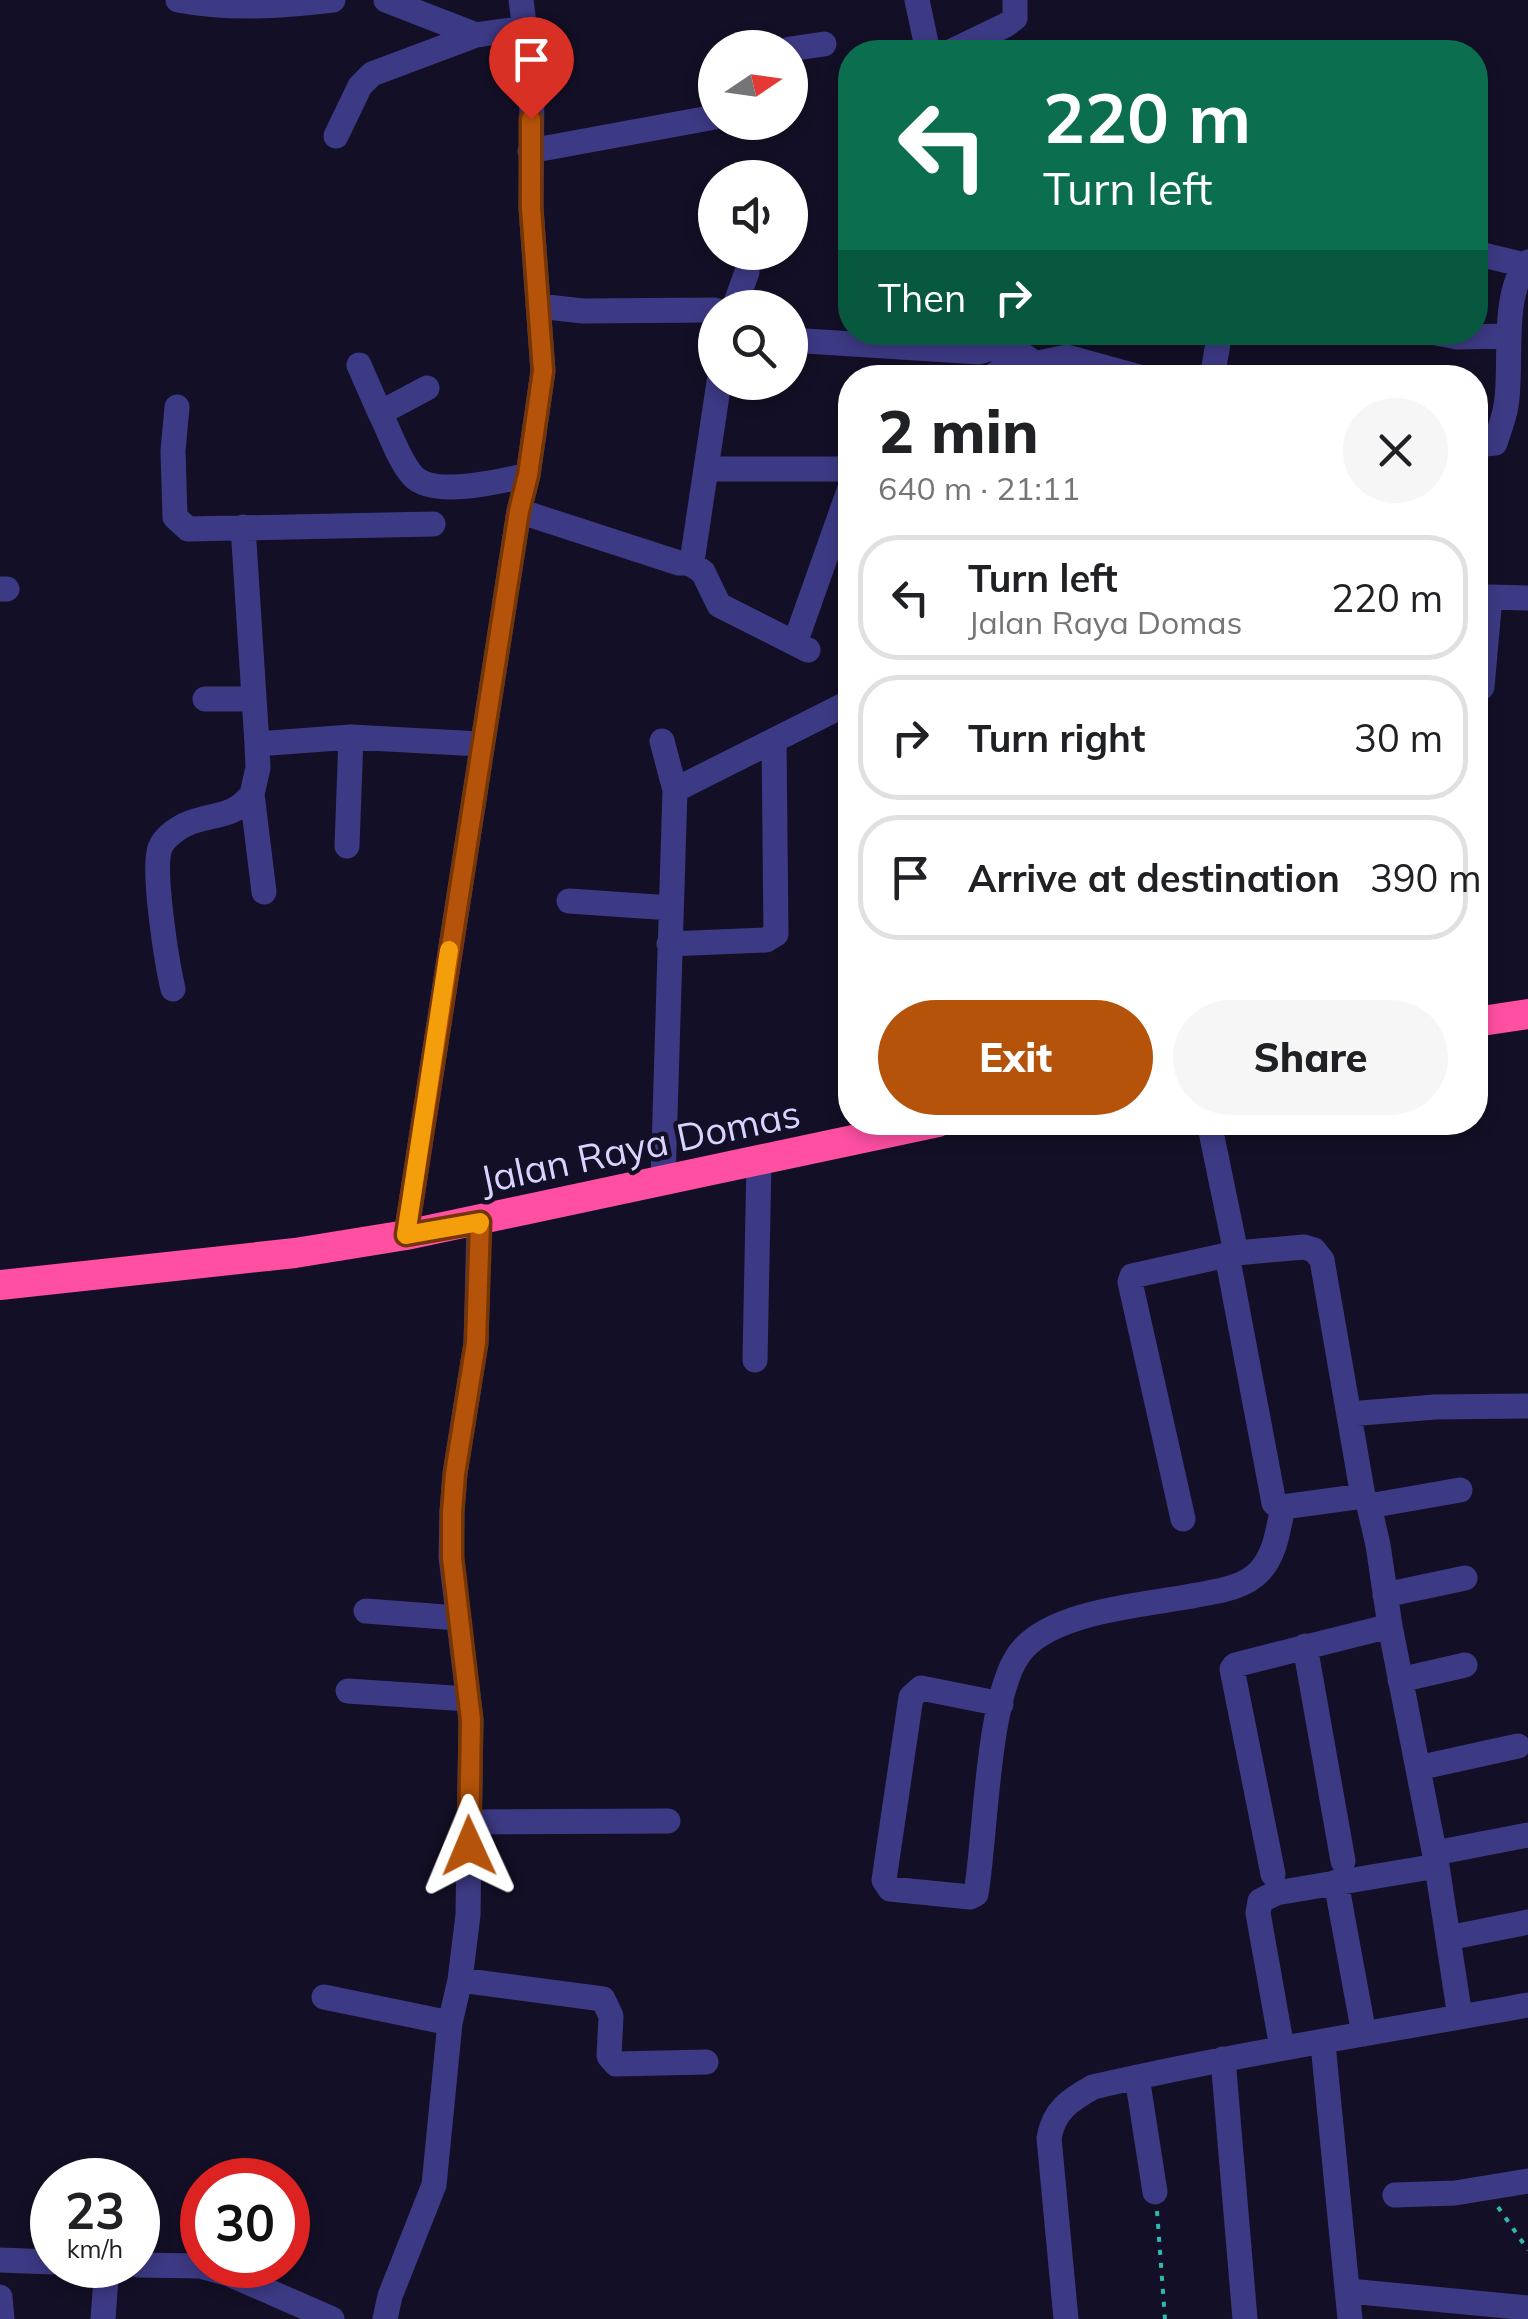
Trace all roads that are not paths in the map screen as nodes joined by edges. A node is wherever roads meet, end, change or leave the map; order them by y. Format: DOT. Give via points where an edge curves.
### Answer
graph roads {
  1 [pos="178,0"];
  2 [pos="333,0"];
  3 [pos="386,0"];
  4 [pos="521,0"];
  5 [pos="918,0"];
  6 [pos="1015,0"];
  7 [pos="526,28"];
  8 [pos="476,35"];
  9 [pos="926,40"];
  10 [pos="976,40"];
  11 [pos="824,44"];
  12 [pos="808,46"];
  13 [pos="698,120"];
  14 [pos="336,136"];
  15 [pos="530,151"];
  16 [pos="1488,256"];
  17 [pos="1526,263"];
  18 [pos="747,272"];
  19 [pos="740,290"];
  20 [pos="538,306"];
  21 [pos="698,310"];
  22 [pos="1488,334"];
  23 [pos="1509,336"];
  24 [pos="808,341"];
  25 [pos="838,343"];
  26 [pos="869,345"];
  27 [pos="999,345"];
  28 [pos="999,345"];
  29 [pos="1070,345"];
  30 [pos="1034,364"];
  31 [pos="359,365"];
  32 [pos="1030,365"];
  33 [pos="1114,365"];
  34 [pos="427,388"];
  35 [pos="716,400"];
  36 [pos="178,407"];
  37 [pos="1517,407"];
  38 [pos="380,413"];
  39 [pos="1488,444"];
  40 [pos="706,469"];
  41 [pos="838,469"];
  42 [pos="528,475"];
  43 [pos="519,511"];
  44 [pos="433,524"];
  45 [pos="243,527"];
  46 [pos="838,528"];
  47 [pos="688,562"];
  48 [pos="1488,597"];
  49 [pos="1528,598"];
  50 [pos="205,699"];
  51 [pos="254,699"];
  52 [pos="838,708"];
  53 [pos="351,736"];
  54 [pos="662,740"];
  55 [pos="774,740"];
  56 [pos="258,744"];
  57 [pos="480,744"];
  58 [pos="675,790"];
  59 [pos="252,794"];
  60 [pos="347,846"];
  61 [pos="264,892"];
  62 [pos="568,902"];
  63 [pos="672,908"];
  64 [pos="669,944"];
  65 [pos="172,989"];
  66 [pos="1528,1014"];
  67 [pos="1488,1020"];
  68 [pos="856,1135"];
  69 [pos="1211,1135"];
  70 [pos="760,1161"];
  71 [pos="663,1181"];
  72 [pos="480,1222"];
  73 [pos="406,1235"];
  74 [pos="1231,1254"];
  75 [pos="0,1286"];
  76 [pos="754,1360"];
  77 [pos="1528,1406"];
  78 [pos="1349,1414"];
  79 [pos="1460,1490"];
  80 [pos="1366,1501"];
  81 [pos="1283,1507"];
  82 [pos="1183,1519"];
  83 [pos="1465,1578"];
  84 [pos="1385,1595"];
  85 [pos="366,1611"];
  86 [pos="458,1618"];
  87 [pos="1390,1626"];
  88 [pos="1305,1646"];
  89 [pos="1465,1665"];
  90 [pos="1400,1680"];
  91 [pos="348,1691"];
  92 [pos="468,1699"];
  93 [pos="1001,1704"];
  94 [pos="1518,1746"];
  95 [pos="1418,1768"];
  96 [pos="668,1821"];
  97 [pos="467,1822"];
  98 [pos="1528,1835"];
  99 [pos="1436,1860"];
  100 [pos="1339,1872"];
  101 [pos="1272,1874"];
  102 [pos="1528,1922"];
  103 [pos="1448,1938"];
  104 [pos="460,1980"];
  105 [pos="324,1996"];
  106 [pos="1528,2005"];
  107 [pos="1460,2017"];
  108 [pos="450,2023"];
  109 [pos="1364,2034"];
  110 [pos="1323,2044"];
  111 [pos="1282,2048"];
  112 [pos="1223,2058"];
  113 [pos="706,2062"];
  114 [pos="1137,2077"];
  115 [pos="1528,2180"];
  116 [pos="1155,2192"];
  117 [pos="1395,2195"];
  118 [pos="0,2260"];
  119 [pos="30,2261"];
  120 [pos="160,2265"];
  121 [pos="105,2288"];
  122 [pos="1349,2291"];
  123 [pos="0,2297"];
  124 [pos="1528,2308"];
  125 [pos="2,2319"];
  126 [pos="102,2319"];
  127 [pos="332,2319"];
  128 [pos="384,2319"];
  129 [pos="1066,2319"];
  130 [pos="1245,2319"];
  131 [pos="1350,2319"];
  1 -- 2 [label="street" via="253,8"];
  3 -- 8 [label="street"];
  4 -- 7 [label="street"];
  5 -- 9 [label="street"];
  6 -- 10 [label="street" via="1015,18"];
  7 -- 8 [label="street"];
  7 -- 15 [label="street"];
  8 -- 14 [label="street" via="372,74"];
  11 -- 12 [label="street"];
  13 -- 15 [label="street"];
  15 -- 20 [label="street"];
  16 -- 17 [label="street"];
  17 -- 23 [label="street" via="1517,277"];
  18 -- 19 [label="street"];
  20 -- 21 [label="street"];
  20 -- 42 [label="street" via="543,371"];
  22 -- 23 [label="street"];
  23 -- 37 [label="street"];
  24 -- 25 [label="street"];
  26 -- 28 [label="street" via="979,352"];
  27 -- 30 [label="street" via="1012,346"];
  29 -- 30 [label="street"];
  29 -- 33 [label="street"];
  30 -- 32 [label="street"];
  31 -- 38 [label="street"];
  34 -- 38 [label="street"];
  35 -- 40 [label="street"];
  36 -- 45 [label="street" via="175,517 188,529"];
  37 -- 39 [label="street" via="1495,443"];
  38 -- 42 [label="street" via="411,475 423,484 477,486"];
  40 -- 41 [label="street"];
  40 -- 47 [label="street"];
  42 -- 43 [label="street"];
  43 -- 47 [label="street"];
  43 -- 57 [label="street"];
  44 -- 45 [label="street"];
  45 -- 51 [label="street"];
  46 -- 47 [label="street" via="802,647 720,605 703,572"];
  48 -- 49 [label="street"];
  50 -- 51 [label="street"];
  51 -- 56 [label="street"];
  52 -- 55 [label="street"];
  53 -- 56 [label="street"];
  53 -- 57 [label="street"];
  53 -- 60 [label="street"];
  54 -- 58 [label="street"];
  55 -- 58 [label="street"];
  55 -- 64 [label="street" via="776,934 766,940"];
  56 -- 59 [label="street"];
  57 -- 73 [label="street"];
  58 -- 63 [label="street"];
  59 -- 61 [label="street"];
  59 -- 65 [label="street" via="236,811 183,825 158,850"];
  62 -- 63 [label="street"];
  63 -- 64 [label="street"];
  64 -- 71 [label="street"];
  66 -- 67 [label="highway"];
  68 -- 70 [label="highway, Jalan Raya Domas"];
  69 -- 74 [label="street"];
  70 -- 71 [label="highway, Jalan Raya Domas"];
  70 -- 76 [label="street"];
  71 -- 72 [label="highway, Jalan Raya Domas"];
  72 -- 73 [label="highway, Jalan Raya Domas"];
  72 -- 86 [label="street" via="476,1343 452,1512"];
  73 -- 75 [label="highway, Jalan Raya Domas"];
  74 -- 78 [label="street" via="1304,1247 1322,1260"];
  74 -- 81 [label="street" via="1274,1503"];
  74 -- 82 [label="street" via="1136,1274 1130,1282"];
  77 -- 78 [label="street"];
  78 -- 80 [label="street"];
  79 -- 80 [label="street"];
  80 -- 81 [label="street"];
  80 -- 84 [label="street"];
  81 -- 93 [label="street" via="1272,1552 1259,1573 1234,1588 1078,1618 1033,1638 1006,1678"];
  83 -- 84 [label="street"];
  84 -- 87 [label="street"];
  85 -- 86 [label="street"];
  86 -- 92 [label="street"];
  87 -- 88 [label="street"];
  87 -- 90 [label="street"];
  88 -- 100 [label="street"];
  88 -- 101 [label="street" via="1232,1669"];
  89 -- 90 [label="street"];
  90 -- 95 [label="street"];
  91 -- 92 [label="street"];
  92 -- 97 [label="street"];
  93 -- 93 [label="street" via="976,1894 890,1888 884,1880 915,1691"];
  94 -- 95 [label="street"];
  95 -- 99 [label="street"];
  96 -- 97 [label="street"];
  97 -- 104 [label="street" via="470,1870"];
  98 -- 99 [label="street"];
  99 -- 100 [label="street"];
  99 -- 103 [label="street"];
  100 -- 109 [label="street"];
  100 -- 111 [label="street" via="1257,1906"];
  102 -- 103 [label="street"];
  103 -- 107 [label="street"];
  104 -- 108 [label="street"];
  104 -- 113 [label="street" via="603,1999 611,2016 609,2056 616,2064"];
  105 -- 108 [label="street"];
  106 -- 107 [label="street"];
  107 -- 109 [label="street"];
  108 -- 128 [label="street" via="434,2185"];
  109 -- 110 [label="street"];
  110 -- 111 [label="street"];
  110 -- 122 [label="street"];
  111 -- 112 [label="street"];
  112 -- 114 [label="street"];
  112 -- 130 [label="street"];
  114 -- 116 [label="street"];
  114 -- 129 [label="street" via="1084,2092 1052,2122"];
  115 -- 117 [label="street"];
  118 -- 119 [label="street"];
  120 -- 127 [label="street" via="229,2274"];
  121 -- 126 [label="street"];
  122 -- 124 [label="street"];
  122 -- 131 [label="street"];
  123 -- 125 [label="street"];
}
